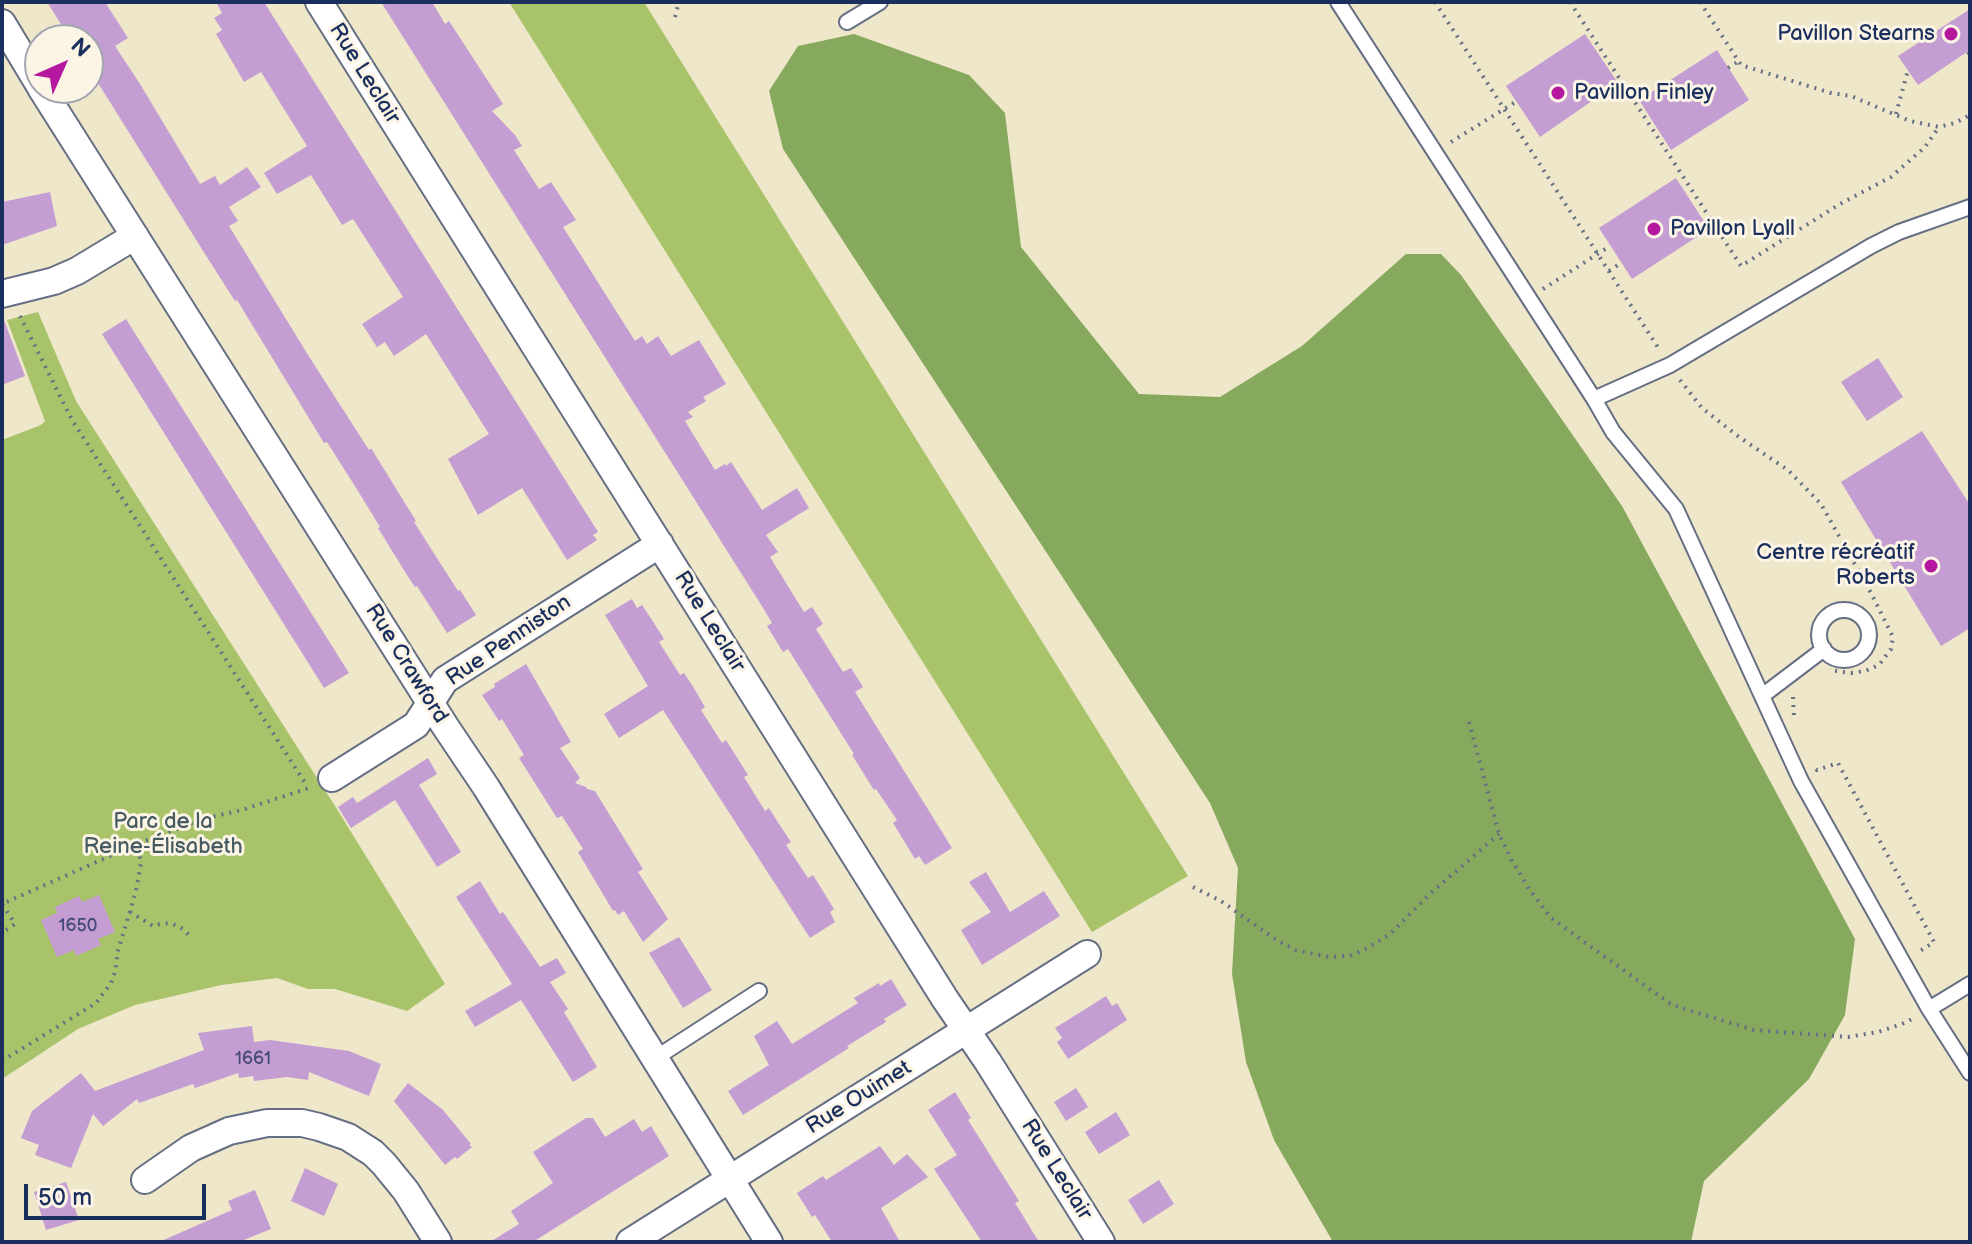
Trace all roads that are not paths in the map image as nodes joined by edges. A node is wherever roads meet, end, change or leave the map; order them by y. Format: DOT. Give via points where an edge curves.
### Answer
graph roads {
  1 [pos="319,2"];
  2 [pos="880,2"];
  3 [pos="1338,2"];
  4 [pos="847,22"];
  5 [pos="2,23"];
  6 [pos="24,59"];
  7 [pos="52,104"];
  8 [pos="1970,207"];
  9 [pos="135,236"];
  10 [pos="11,304"];
  11 [pos="1594,399"];
  12 [pos="660,544"];
  13 [pos="1824,649"];
  14 [pos="1762,696"];
  15 [pos="430,703"];
  16 [pos="321,783"];
  17 [pos="1087,954"];
  18 [pos="1970,984"];
  19 [pos="759,991"];
  20 [pos="1929,1009"];
  21 [pos="966,1030"];
  22 [pos="654,1059"];
  23 [pos="1970,1073"];
  24 [pos="145,1180"];
  25 [pos="729,1180"];
  26 [pos="438,1242"];
  27 [pos="630,1242"];
  28 [pos="769,1242"];
  29 [pos="1101,1242"];
  1 -- 12 [label="street, Rue Leclair"];
  2 -- 4 [label="lane"];
  3 -- 11 [label="lane"];
  5 -- 6 [label="street, Rue Crawford"];
  7 -- 9 [label="street, Rue Crawford"];
  8 -- 11 [label="lane" via="1871,246 1670,365"];
  9 -- 10 [label="street"];
  9 -- 15 [label="street, Rue Crawford"];
  11 -- 14 [label="lane" via="1613,432 1676,509"];
  12 -- 15 [label="street, Rue Penniston" via="445,680"];
  12 -- 21 [label="street, Rue Leclair"];
  13 -- 14 [label="lane"];
  14 -- 20 [label="lane" via="1801,781"];
  15 -- 16 [label="street, Rue Penniston" via="416,725"];
  15 -- 22 [label="street, Rue Crawford"];
  17 -- 21 [label="street, Rue Ouimet"];
  18 -- 20 [label="lane"];
  19 -- 22 [label="lane"];
  20 -- 23 [label="lane"];
  21 -- 25 [label="street, Rue Ouimet"];
  21 -- 29 [label="street, Rue Leclair"];
  22 -- 25 [label="street, Rue Crawford"];
  24 -- 26 [label="street" via="191,1148 229,1131 302,1123 348,1137 373,1153 406,1191"];
  25 -- 27 [label="street, Rue Ouimet"];
  25 -- 28 [label="street, Rue Crawford"];
}
